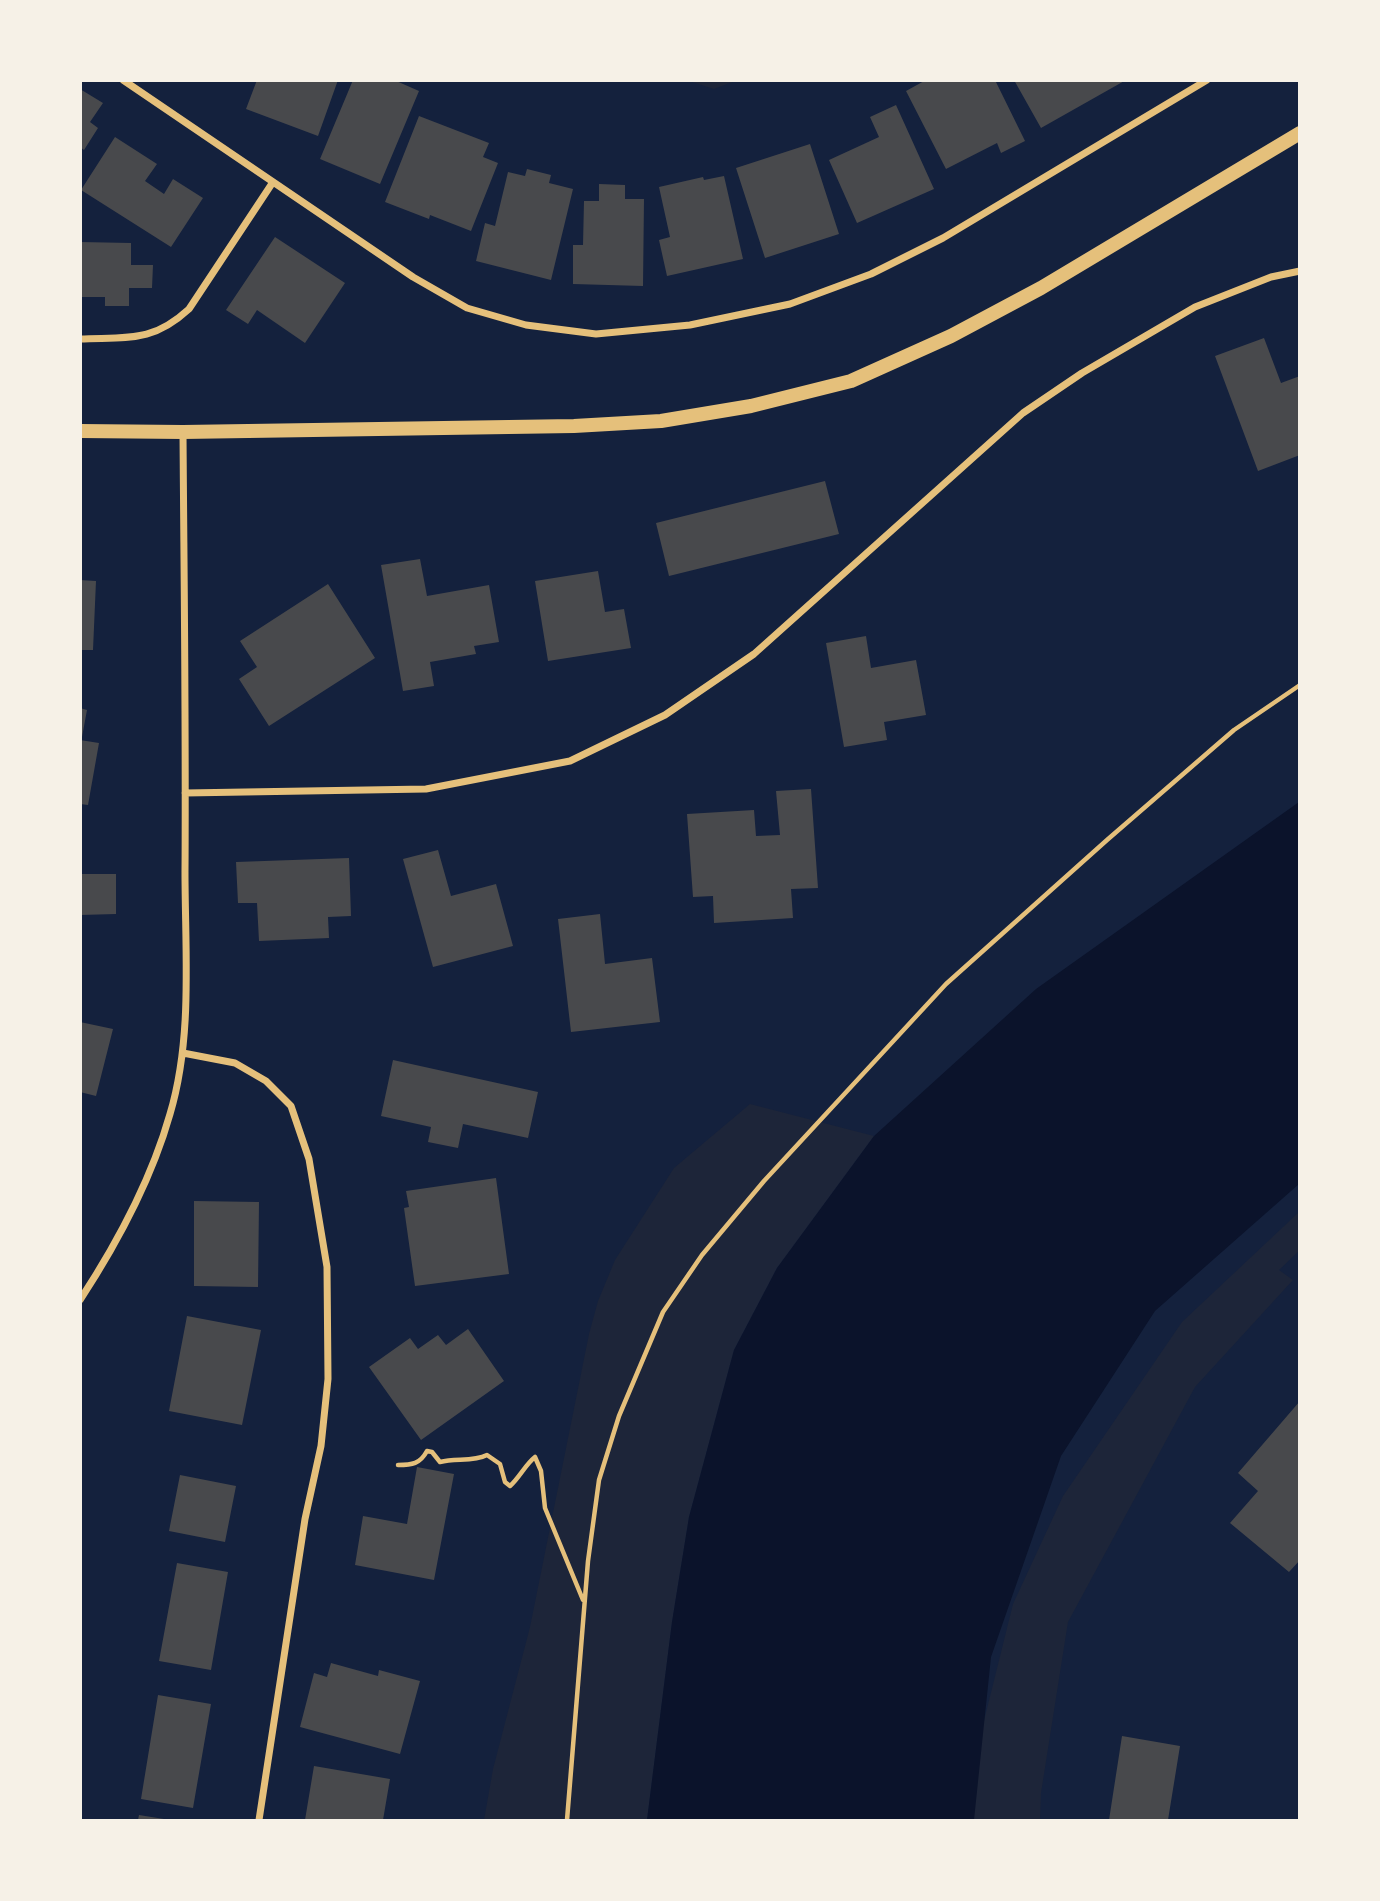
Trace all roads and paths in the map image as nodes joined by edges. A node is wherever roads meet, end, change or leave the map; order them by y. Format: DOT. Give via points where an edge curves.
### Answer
graph roads {
  1 [pos="122,80"];
  2 [pos="1208,80"];
  3 [pos="1300,133"];
  4 [pos="273,182"];
  5 [pos="1300,271"];
  6 [pos="80,338"];
  7 [pos="80,431"];
  8 [pos="183,432"];
  9 [pos="1300,685"];
  10 [pos="185,793"];
  11 [pos="183,1053"];
  12 [pos="80,1300"];
  13 [pos="397,1465"];
  14 [pos="585,1604"];
  15 [pos="259,1821"];
  16 [pos="566,1821"];
  1 -- 4 [label="street"];
  2 -- 4 [label="street" via="943,238 871,274 790,304 690,325 596,334 526,326 467,308"];
  3 -- 8 [label="main road" via="1041,288 851,380 751,406 661,421"];
  4 -- 6 [label="street" via="190,309 171,326 141,337"];
  5 -- 10 [label="street" via="1271,277 1195,307 1062,386 1023,413 754,654 665,715 570,761 426,789"];
  7 -- 8 [label="main road"];
  8 -- 10 [label="street"];
  9 -- 14 [label="path" via="1234,730 946,984 702,1255 663,1312 619,1416 599,1480"];
  10 -- 11 [label="street"];
  11 -- 12 [label="street" via="170,1114 143,1190"];
  11 -- 15 [label="street" via="235,1063 266,1081 292,1106 309,1159 327,1267 328,1380 321,1446"];
  13 -- 14 [label="path" via="414,1465 427,1451 440,1462 478,1460 487,1455 500,1464 510,1486 536,1457 545,1508"];
  14 -- 16 [label="path"];
}
